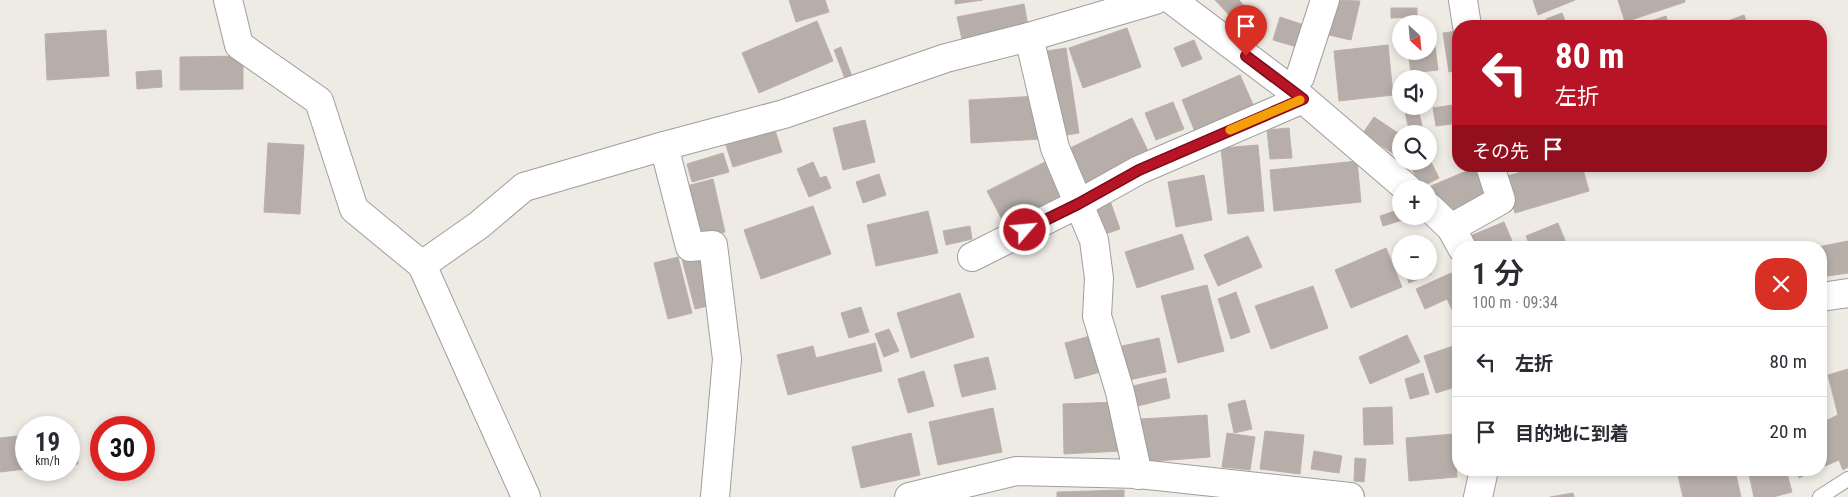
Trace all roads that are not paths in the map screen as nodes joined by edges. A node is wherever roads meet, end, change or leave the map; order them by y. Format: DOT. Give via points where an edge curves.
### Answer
graph roads {
  1 [pos="228,0"];
  2 [pos="1155,0"];
  3 [pos="1172,0"];
  4 [pos="1325,0"];
  5 [pos="1463,0"];
  6 [pos="1466,20"];
  7 [pos="1029,38"];
  8 [pos="1297,94"];
  9 [pos="664,146"];
  10 [pos="1492,172"];
  11 [pos="1397,180"];
  12 [pos="1078,204"];
  13 [pos="1437,216"];
  14 [pos="1457,238"];
  15 [pos="972,257"];
  16 [pos="422,265"];
  17 [pos="1848,293"];
  18 [pos="1827,296"];
  19 [pos="1138,475"];
  20 [pos="1483,476"];
  21 [pos="1848,479"];
  22 [pos="526,497"];
  23 [pos="715,497"];
  24 [pos="908,497"];
  25 [pos="1350,497"];
  26 [pos="1478,497"];
  27 [pos="1820,497"];
  1 -- 16 [label="street" via="239,45 319,101 354,209"];
  2 -- 7 [label="street"];
  3 -- 8 [label="street"];
  4 -- 8 [label="street"];
  5 -- 6 [label="street"];
  7 -- 9 [label="street" via="946,58 784,114"];
  7 -- 12 [label="street" via="1054,148"];
  8 -- 11 [label="street"];
  8 -- 12 [label="street" via="1139,170"];
  9 -- 16 [label="street" via="524,187 479,225"];
  9 -- 23 [label="street" via="690,247 713,245 727,359"];
  10 -- 14 [label="street" via="1501,200"];
  12 -- 15 [label="street"];
  12 -- 19 [label="street" via="1094,240 1099,278 1097,316 1120,392"];
  13 -- 14 [label="street"];
  16 -- 22 [label="street"];
  17 -- 18 [label="street"];
  19 -- 24 [label="street" via="1016,471"];
  19 -- 25 [label="street"];
  20 -- 26 [label="street"];
  21 -- 27 [label="lane"];
}
